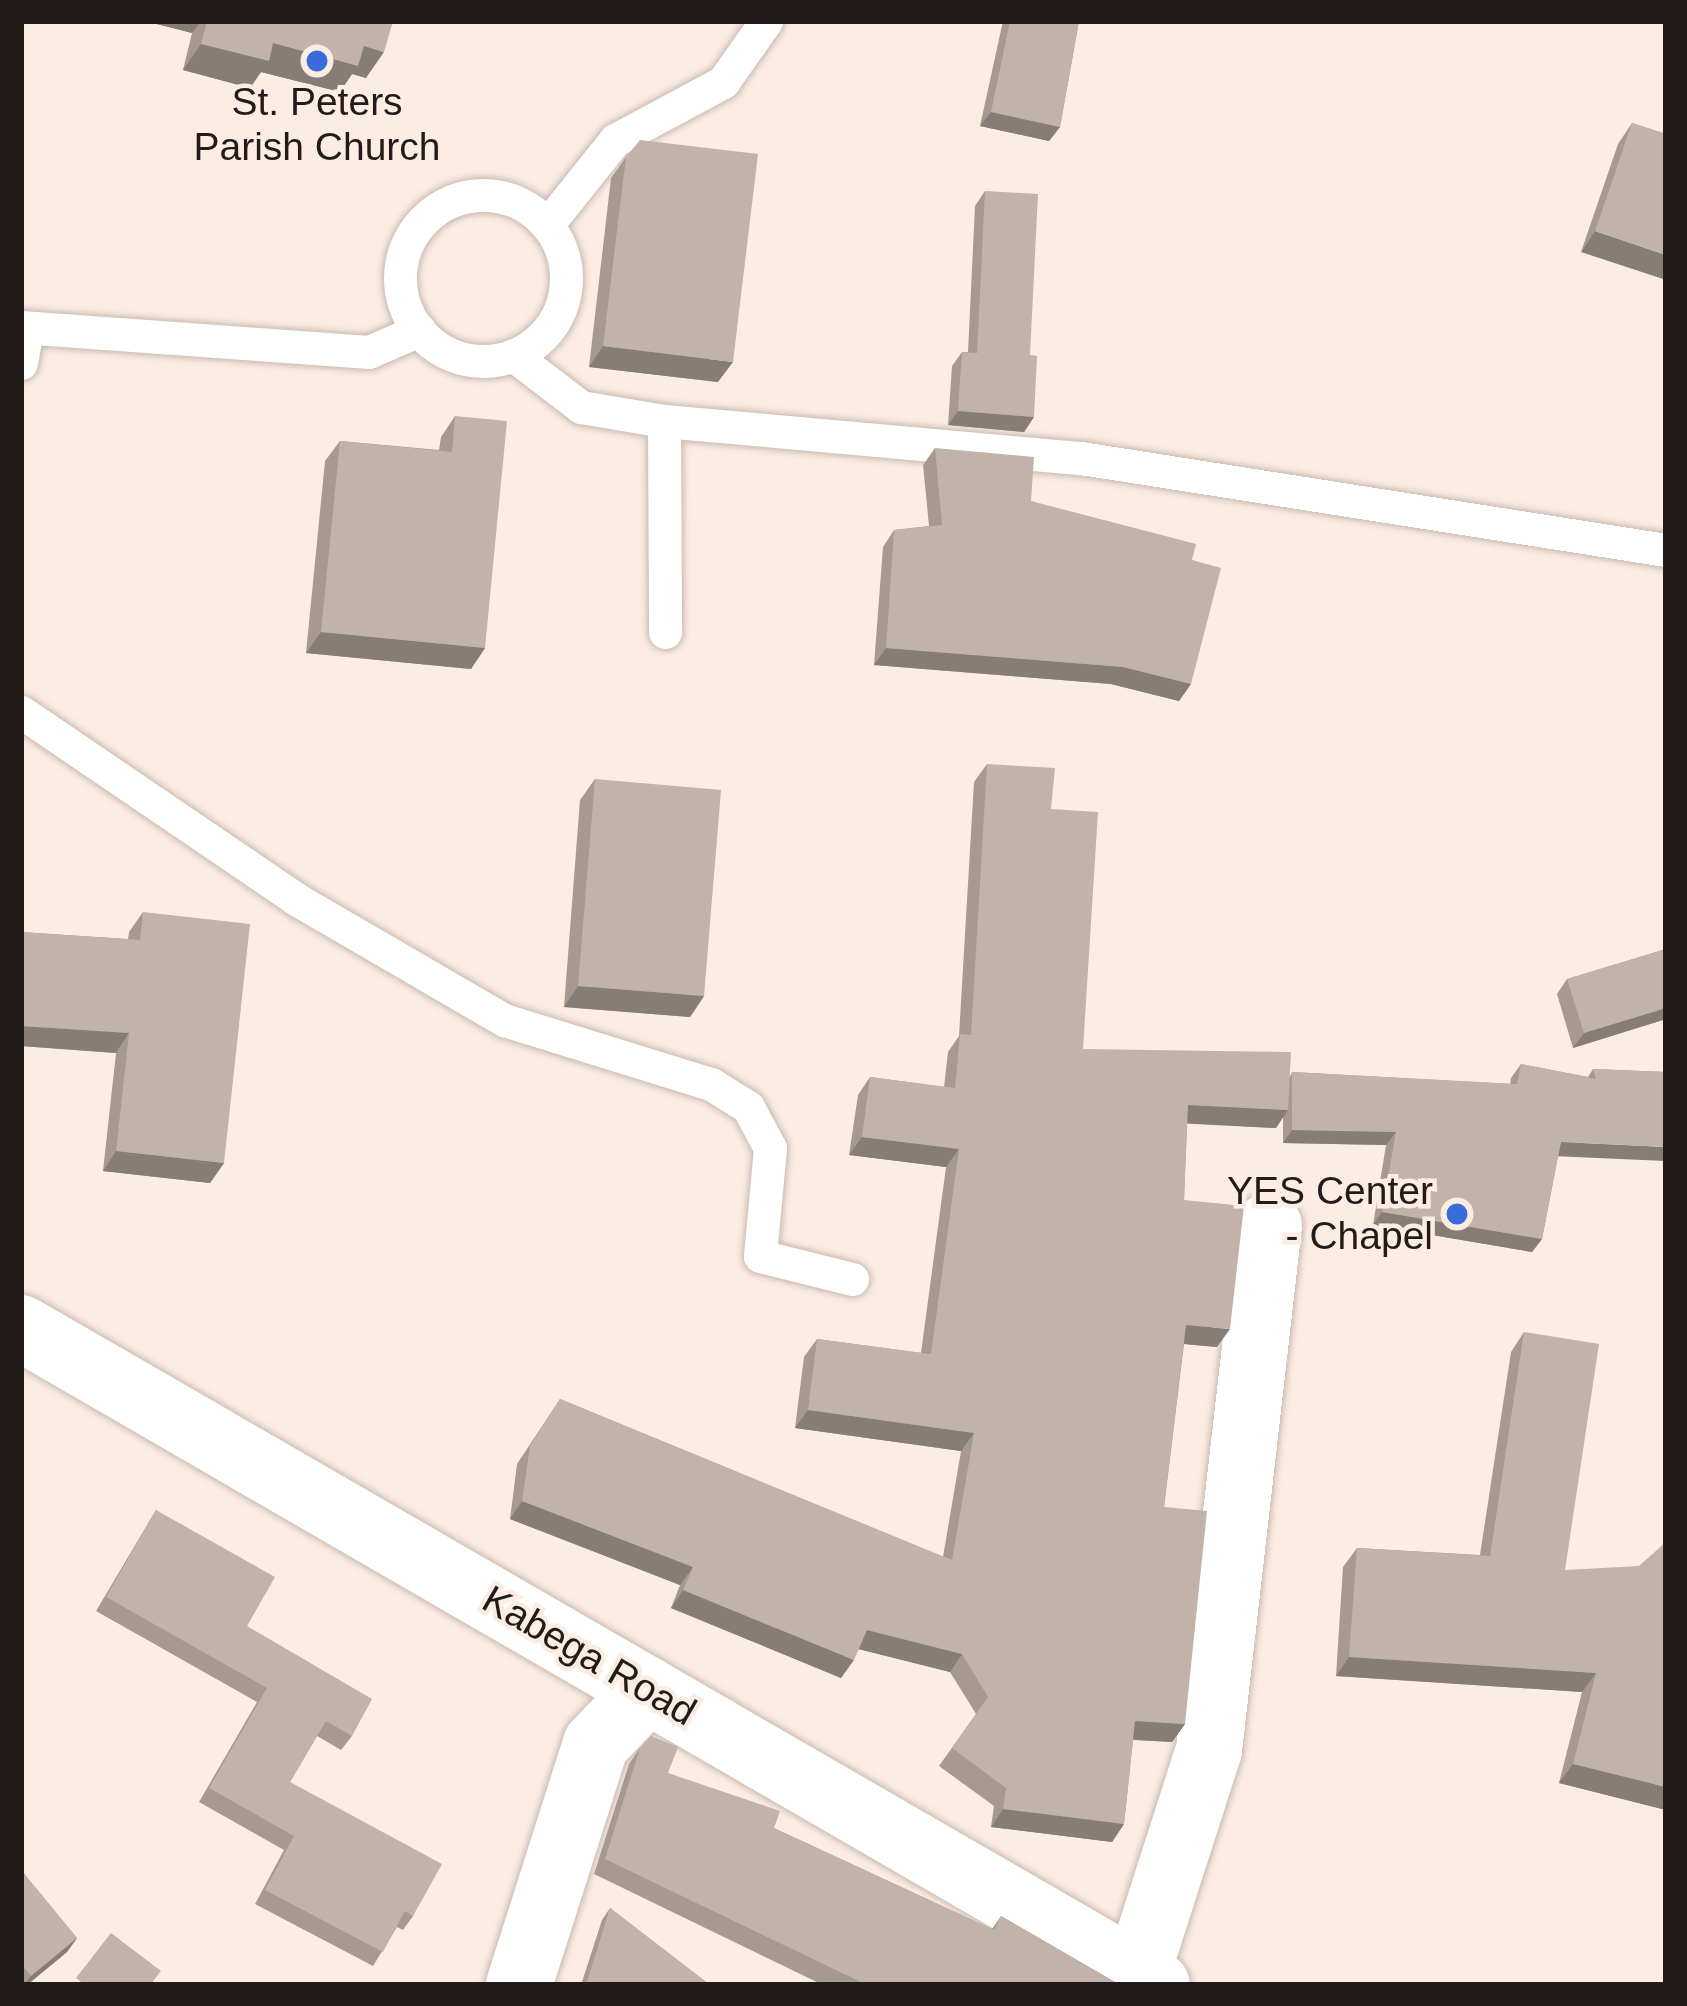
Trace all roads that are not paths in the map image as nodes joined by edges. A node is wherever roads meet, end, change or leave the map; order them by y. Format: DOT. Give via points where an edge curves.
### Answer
graph roads {
  1 [pos="766,21"];
  2 [pos="547,225"];
  3 [pos="419,330"];
  4 [pos="23,340"];
  5 [pos="513,355"];
  6 [pos="664,421"];
  7 [pos="1666,550"];
  8 [pos="665,632"];
  9 [pos="21,712"];
  10 [pos="1269,1225"];
  11 [pos="852,1280"];
  12 [pos="21,1328"];
  13 [pos="648,1690"];
  14 [pos="1147,1979"];
  15 [pos="519,1985"];
  1 -- 2 [label="lane" via="723,82 615,140"];
  2 -- 3 [label="lane" via="503,197 476,194 429,214 401,257 402,296"];
  2 -- 5 [label="lane" via="566,272 563,298 536,342"];
  3 -- 4 [label="lane" via="369,352"];
  3 -- 5 [label="lane" via="463,358"];
  5 -- 6 [label="lane" via="581,407"];
  6 -- 7 [label="lane" via="1081,458"];
  6 -- 8 [label="lane"];
  9 -- 11 [label="lane" via="296,899 504,1020 711,1084 748,1107 770,1148 760,1256"];
  10 -- 14 [label="street" via="1209,1750"];
  12 -- 13 [label="street, Kabega Road"];
  13 -- 14 [label="street, Kabega Road"];
  13 -- 15 [label="street" via="596,1744"];
}
